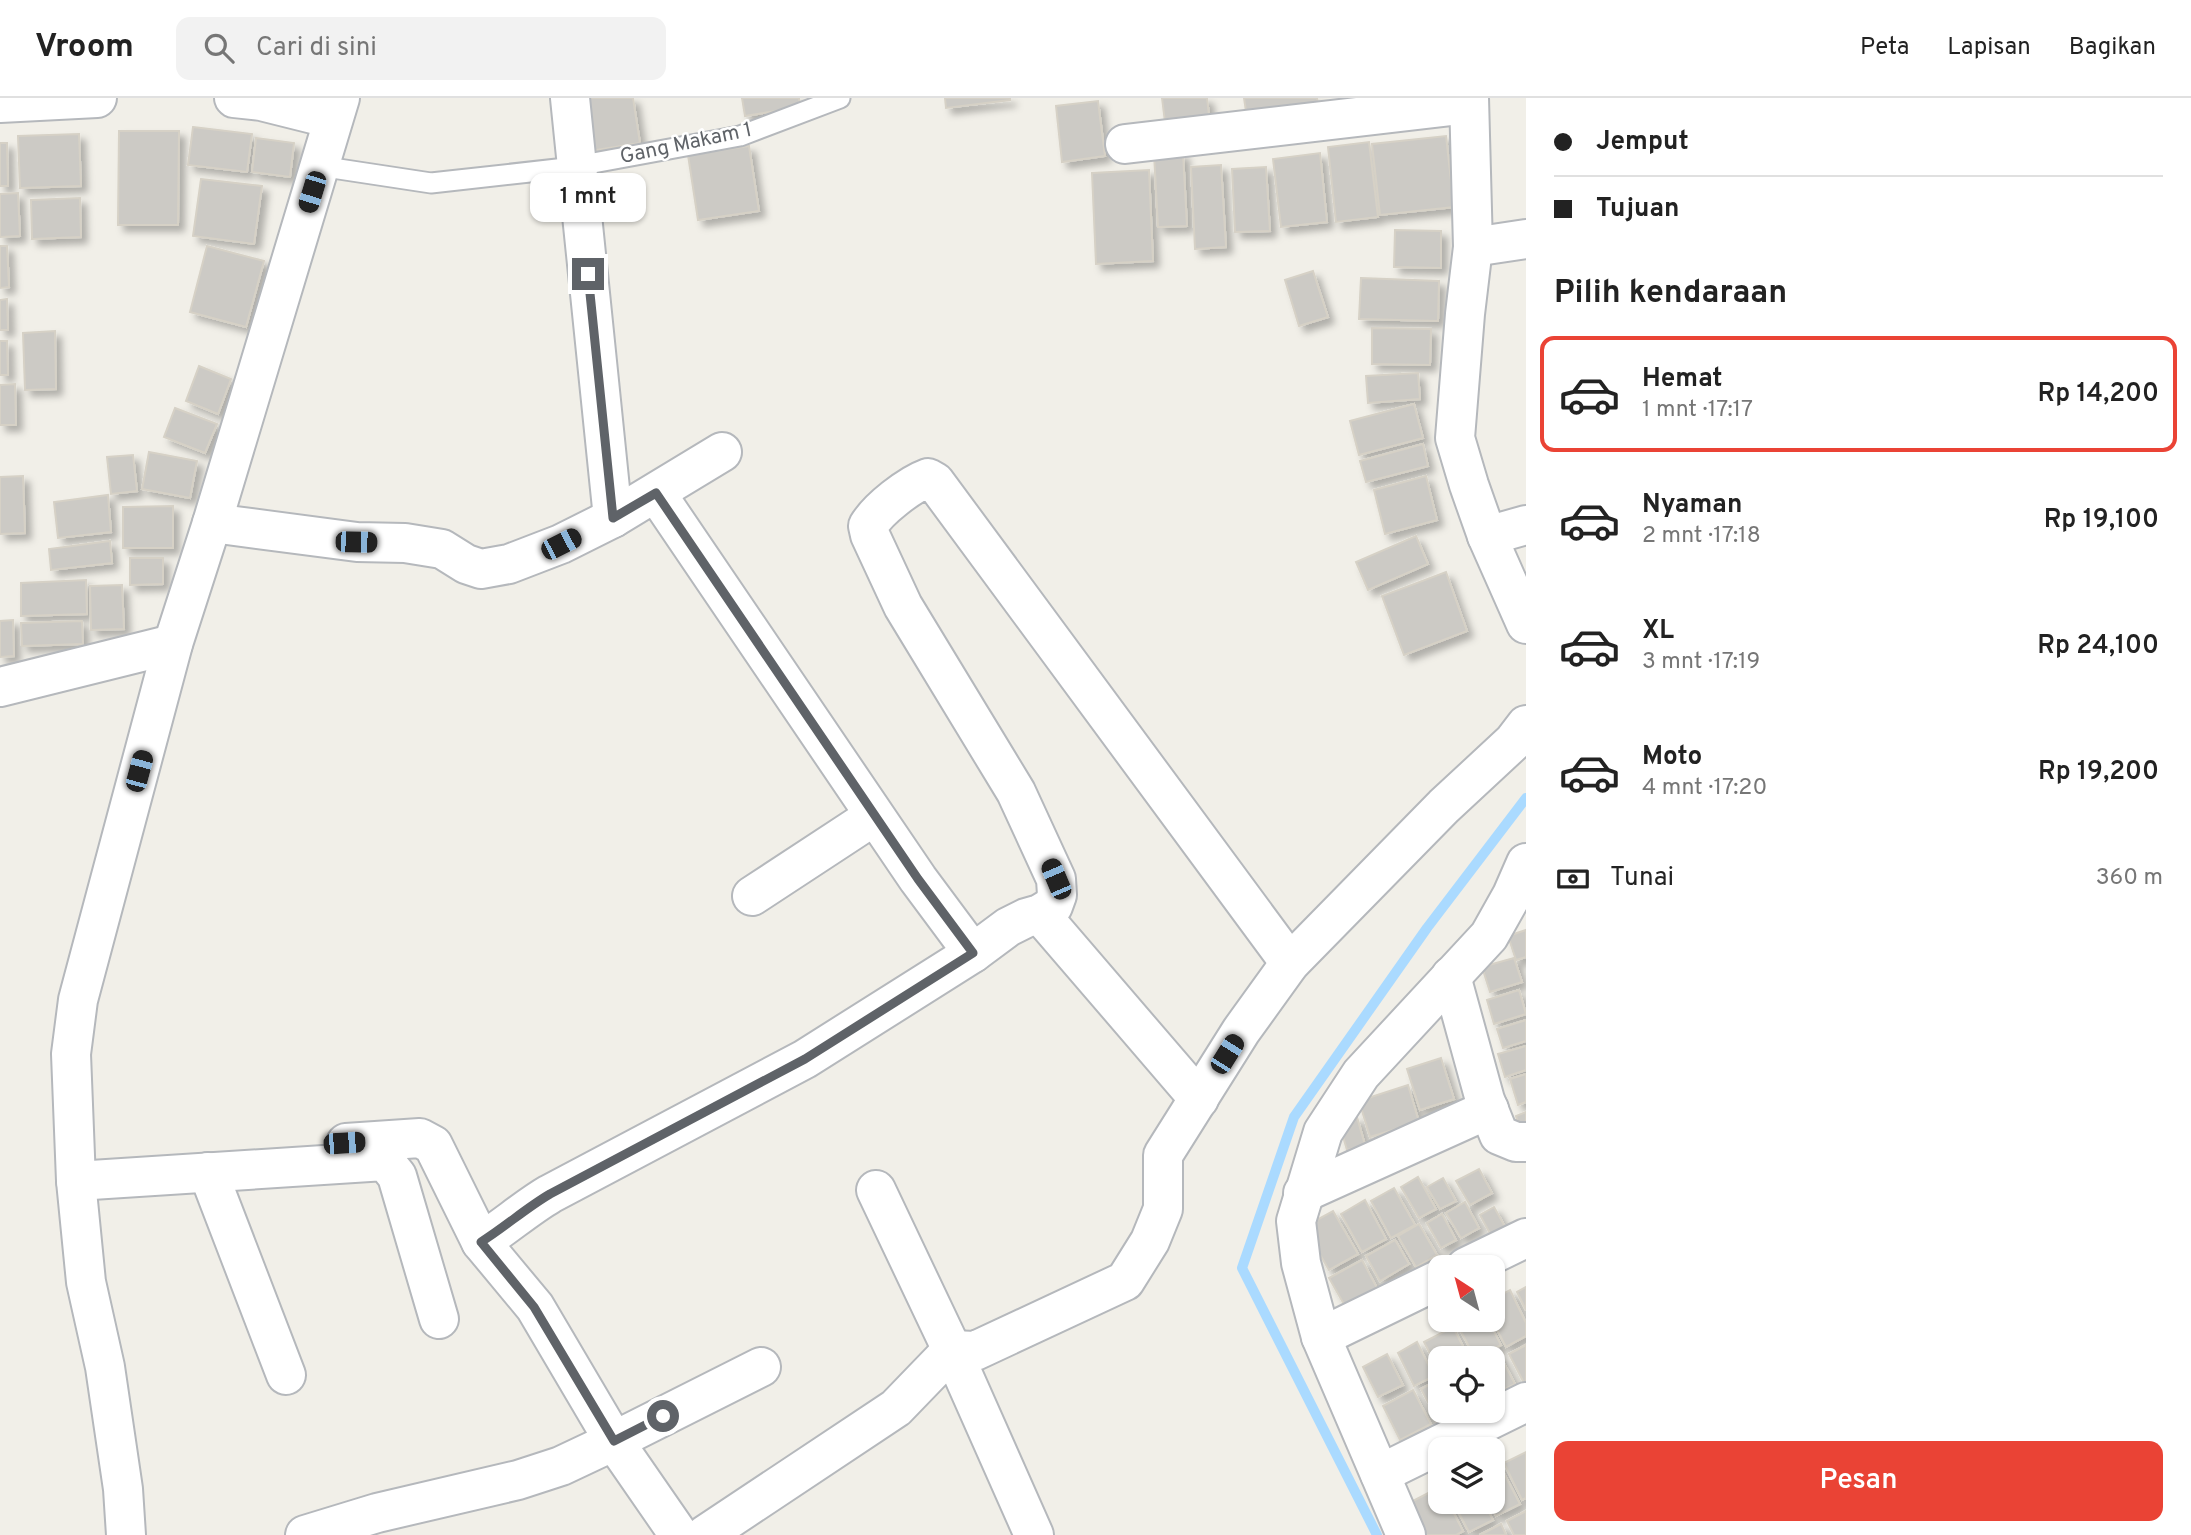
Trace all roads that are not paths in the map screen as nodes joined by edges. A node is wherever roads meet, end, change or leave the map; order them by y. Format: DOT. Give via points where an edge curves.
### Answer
graph roads {
  1 [pos="97,98"];
  2 [pos="234,98"];
  3 [pos="570,98"];
  4 [pos="840,98"];
  5 [pos="1469,101"];
  6 [pos="0,103"];
  7 [pos="337,108"];
  8 [pos="1125,144"];
  9 [pos="319,166"];
  10 [pos="577,166"];
  11 [pos="1526,239"];
  12 [pos="1473,247"];
  13 [pos="723,452"];
  14 [pos="656,493"];
  15 [pos="613,518"];
  16 [pos="212,523"];
  17 [pos="1526,525"];
  18 [pos="1487,536"];
  19 [pos="1526,624"];
  20 [pos="173,644"];
  21 [pos="0,687"];
  22 [pos="1526,725"];
  23 [pos="874,816"];
  24 [pos="1526,863"];
  25 [pos="752,896"];
  26 [pos="1040,914"];
  27 [pos="973,953"];
  28 [pos="1290,963"];
  29 [pos="1451,976"];
  30 [pos="1199,1099"];
  31 [pos="1489,1109"];
  32 [pos="1526,1142"];
  33 [pos="76,1171"];
  34 [pos="208,1172"];
  35 [pos="876,1190"];
  36 [pos="1303,1194"];
  37 [pos="1526,1238"];
  38 [pos="481,1242"];
  39 [pos="1490,1255"];
  40 [pos="1428,1285"];
  41 [pos="439,1319"];
  42 [pos="1321,1337"];
  43 [pos="952,1350"];
  44 [pos="761,1367"];
  45 [pos="286,1375"];
  46 [pos="1526,1402"];
  47 [pos="614,1441"];
  48 [pos="1380,1474"];
  49 [pos="126,1535"];
  50 [pos="305,1535"];
  51 [pos="680,1535"];
  52 [pos="705,1535"];
  53 [pos="1034,1535"];
  54 [pos="1406,1535"];
  1 -- 6 [label="street"];
  2 -- 7 [label="street"];
  3 -- 10 [label="street"];
  4 -- 10 [label="lane, Gang Makam 1" via="740,136"];
  5 -- 8 [label="street"];
  5 -- 12 [label="street"];
  7 -- 9 [label="street"];
  9 -- 10 [label="lane, Gang Makam 1" via="430,183"];
  9 -- 16 [label="street"];
  10 -- 15 [label="street"];
  11 -- 12 [label="street"];
  12 -- 18 [label="street" via="1455,438"];
  13 -- 14 [label="street"];
  14 -- 15 [label="street"];
  14 -- 23 [label="street"];
  15 -- 16 [label="street" via="561,544 509,564 481,569 442,550 405,543 356,542"];
  16 -- 20 [label="street"];
  17 -- 18 [label="street"];
  18 -- 19 [label="street"];
  20 -- 21 [label="street"];
  20 -- 33 [label="street" via="78,1000 71,1054"];
  22 -- 28 [label="street"];
  23 -- 25 [label="street"];
  23 -- 27 [label="street"];
  24 -- 29 [label="street" via="1489,936"];
  26 -- 27 [label="street" via="1008,928"];
  26 -- 28 [label="street" via="1053,906 1056,895 1056,879 1041,843 1016,792 903,606 870,535 868,526 874,515 928,478 944,493"];
  26 -- 30 [label="street"];
  27 -- 38 [label="street" via="805,1059 529,1206"];
  28 -- 30 [label="street"];
  29 -- 31 [label="street"];
  29 -- 36 [label="street" via="1360,1074 1323,1132"];
  30 -- 43 [label="street" via="1163,1155 1163,1209 1125,1281 975,1351"];
  31 -- 32 [label="street" via="1499,1135"];
  31 -- 36 [label="street"];
  33 -- 34 [label="street"];
  33 -- 38 [label="street" via="420,1139 433,1145"];
  33 -- 49 [label="street" via="86,1282 105,1367"];
  34 -- 41 [label="street" via="385,1161 397,1176"];
  34 -- 45 [label="street"];
  35 -- 43 [label="street"];
  36 -- 42 [label="street" via="1296,1221 1301,1263"];
  37 -- 39 [label="street"];
  38 -- 47 [label="street" via="534,1307"];
  40 -- 42 [label="street"];
  42 -- 48 [label="street"];
  43 -- 52 [label="street" via="896,1408"];
  43 -- 53 [label="street"];
  44 -- 47 [label="street"];
  46 -- 48 [label="street"];
  47 -- 50 [label="street" via="518,1480"];
  47 -- 51 [label="street"];
  48 -- 54 [label="street"];
}
